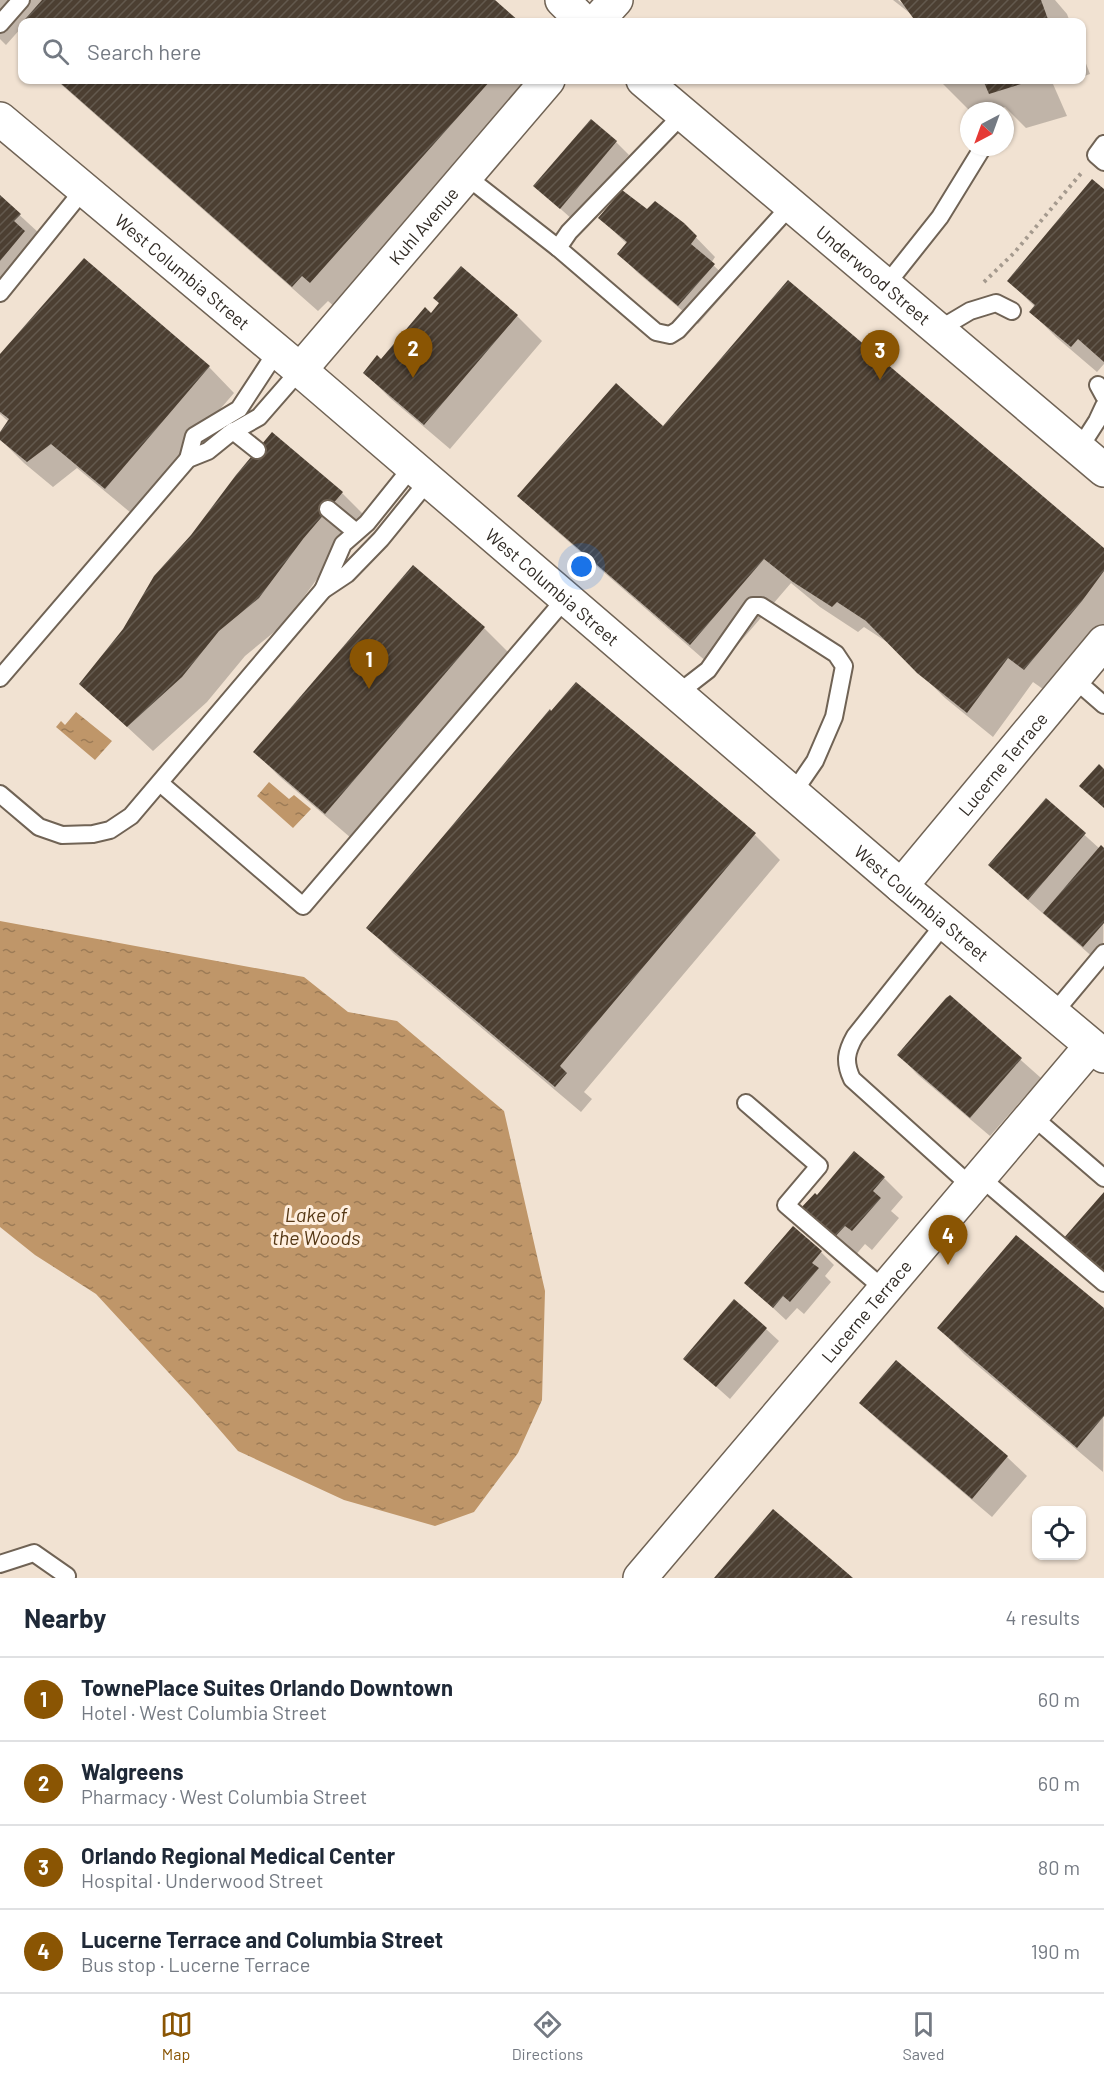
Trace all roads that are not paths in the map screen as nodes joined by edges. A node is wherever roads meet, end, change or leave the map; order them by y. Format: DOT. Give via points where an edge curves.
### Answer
graph roads {
  1 [pos="21,0"];
  2 [pos="562,0"];
  3 [pos="615,0"];
  4 [pos="580,18"];
  5 [pos="599,18"];
  6 [pos="4,20"];
  7 [pos="545,84"];
  8 [pos="648,84"];
  9 [pos="683,114"];
  10 [pos="0,119"];
  11 [pos="1104,144"];
  12 [pos="977,156"];
  13 [pos="1096,163"];
  14 [pos="466,176"];
  15 [pos="84,189"];
  16 [pos="791,205"];
  17 [pos="558,248"];
  18 [pos="886,285"];
  19 [pos="0,293"];
  20 [pos="1012,311"];
  21 [pos="938,330"];
  22 [pos="288,360"];
  23 [pos="1104,406"];
  24 [pos="233,431"];
  25 [pos="1078,449"];
  26 [pos="257,450"];
  27 [pos="188,459"];
  28 [pos="1104,470"];
  29 [pos="420,474"];
  30 [pos="328,509"];
  31 [pos="356,532"];
  32 [pos="323,590"];
  33 [pos="566,598"];
  34 [pos="1104,642"];
  35 [pos="0,678"];
  36 [pos="1073,678"];
  37 [pos="677,694"];
  38 [pos="1104,705"];
  39 [pos="160,783"];
  40 [pos="793,793"];
  41 [pos="0,794"];
  42 [pos="901,886"];
  43 [pos="945,923"];
  44 [pos="1104,953"];
  45 [pos="1053,1014"];
  46 [pos="1098,1051"];
  47 [pos="746,1103"];
  48 [pos="1032,1116"];
  49 [pos="1104,1178"];
  50 [pos="976,1182"];
  51 [pos="1104,1283"];
  52 [pos="885,1290"];
  53 [pos="1,1563"];
  54 [pos="66,1578"];
  55 [pos="640,1578"];
  1 -- 6 [label="lane"];
  2 -- 4 [label="street"];
  3 -- 5 [label="street"];
  7 -- 14 [label="street, Kuhl Avenue"];
  8 -- 9 [label="street, Underwood Street"];
  9 -- 16 [label="street, Underwood Street"];
  9 -- 17 [label="lane"];
  10 -- 15 [label="street, West Columbia Street"];
  11 -- 13 [label="lane" via="1096,155"];
  12 -- 18 [label="lane" via="940,217"];
  14 -- 17 [label="lane"];
  14 -- 22 [label="street, Kuhl Avenue"];
  15 -- 19 [label="lane"];
  15 -- 22 [label="street, West Columbia Street"];
  16 -- 17 [label="lane" via="670,335 657,332"];
  16 -- 18 [label="street, Underwood Street"];
  18 -- 21 [label="street, Underwood Street"];
  20 -- 21 [label="lane" via="996,303 970,311"];
  21 -- 25 [label="street, Underwood Street"];
  22 -- 24 [label="lane" via="259,417"];
  22 -- 27 [label="lane" via="239,408 194,436"];
  22 -- 29 [label="street, West Columbia Street"];
  23 -- 25 [label="lane"];
  24 -- 26 [label="lane"];
  24 -- 27 [label="lane" via="208,451"];
  25 -- 28 [label="street, Underwood Street"];
  27 -- 35 [label="lane"];
  29 -- 31 [label="lane"];
  29 -- 32 [label="lane" via="381,539 347,574"];
  29 -- 33 [label="street, West Columbia Street"];
  30 -- 31 [label="lane"];
  31 -- 32 [label="lane" via="343,544"];
  32 -- 39 [label="lane"];
  33 -- 37 [label="street, West Columbia Street"];
  33 -- 39 [label="lane" via="303,906"];
  34 -- 36 [label="street, Lucerne Terrace"];
  36 -- 38 [label="lane"];
  36 -- 42 [label="street, Lucerne Terrace"];
  37 -- 40 [label="street, West Columbia Street"];
  37 -- 40 [label="lane" via="708,670 753,606 761,606 836,654 844,666 834,717 814,761"];
  39 -- 41 [label="lane" via="131,816 110,830 93,834 62,835 39,827"];
  40 -- 42 [label="street, West Columbia Street"];
  42 -- 43 [label="street, West Columbia Street"];
  43 -- 45 [label="street, West Columbia Street"];
  43 -- 50 [label="lane" via="855,1036 846,1057 852,1079"];
  44 -- 45 [label="lane"];
  45 -- 46 [label="street, West Columbia Street"];
  46 -- 48 [label="street, Lucerne Terrace"];
  47 -- 52 [label="lane" via="819,1166 786,1205"];
  48 -- 49 [label="lane"];
  48 -- 50 [label="street, Lucerne Terrace"];
  50 -- 51 [label="lane"];
  50 -- 52 [label="street, Lucerne Terrace"];
  52 -- 55 [label="street, Lucerne Terrace"];
  53 -- 54 [label="lane" via="34,1553"];
}
